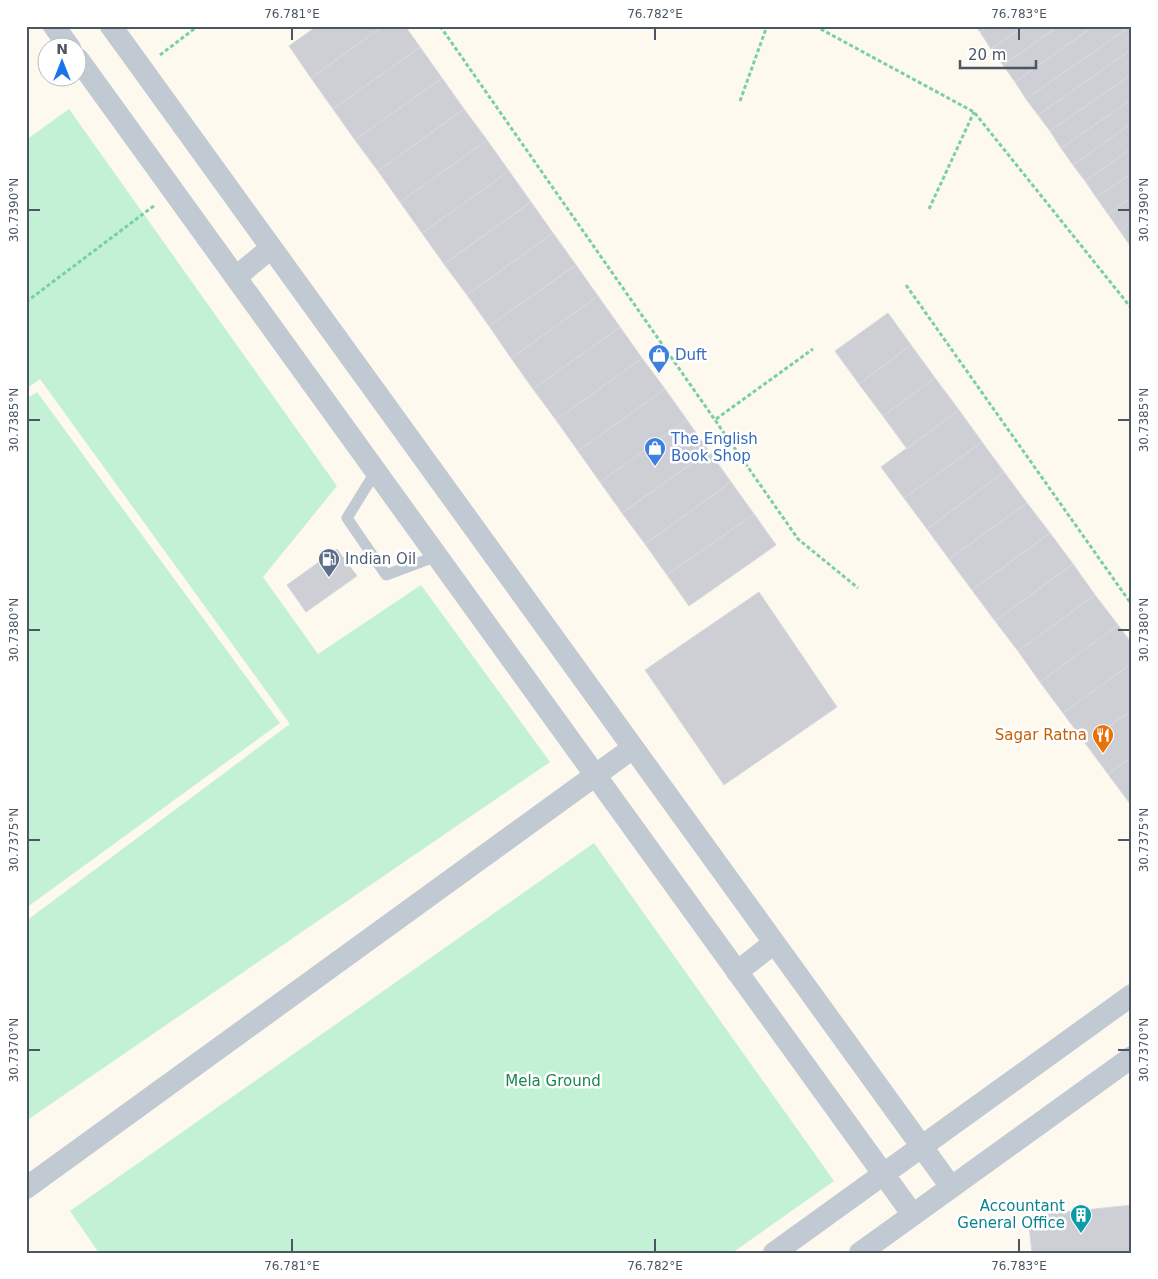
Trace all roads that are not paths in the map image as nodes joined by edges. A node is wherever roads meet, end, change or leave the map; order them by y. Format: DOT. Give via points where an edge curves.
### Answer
graph roads {
  1 [pos="54,26"];
  2 [pos="111,26"];
  3 [pos="63,38"];
  4 [pos="88,73"];
  5 [pos="271,248"];
  6 [pos="236,277"];
  7 [pos="376,472"];
  8 [pos="437,556"];
  9 [pos="633,748"];
  10 [pos="595,775"];
  11 [pos="774,943"];
  12 [pos="737,972"];
  13 [pos="1132,995"];
  14 [pos="1132,1057"];
  15 [pos="921,1147"];
  16 [pos="883,1174"];
  17 [pos="26,1188"];
  18 [pos="951,1188"];
  19 [pos="913,1215"];
  20 [pos="774,1253"];
  21 [pos="860,1253"];
  1 -- 3 [label="street"];
  2 -- 5 [label="street"];
  4 -- 6 [label="street"];
  5 -- 6 [label="street"];
  5 -- 9 [label="street"];
  6 -- 7 [label="street"];
  7 -- 8 [label="street"];
  7 -- 8 [label="lane" via="347,518 386,575"];
  8 -- 10 [label="street"];
  9 -- 10 [label="street"];
  9 -- 11 [label="street"];
  10 -- 12 [label="street"];
  10 -- 17 [label="street"];
  11 -- 12 [label="street"];
  11 -- 15 [label="street"];
  12 -- 16 [label="street"];
  13 -- 15 [label="street"];
  14 -- 18 [label="street"];
  15 -- 16 [label="street"];
  15 -- 18 [label="street"];
  16 -- 19 [label="street"];
  16 -- 20 [label="street"];
  18 -- 19 [label="street"];
  19 -- 21 [label="street"];
}
